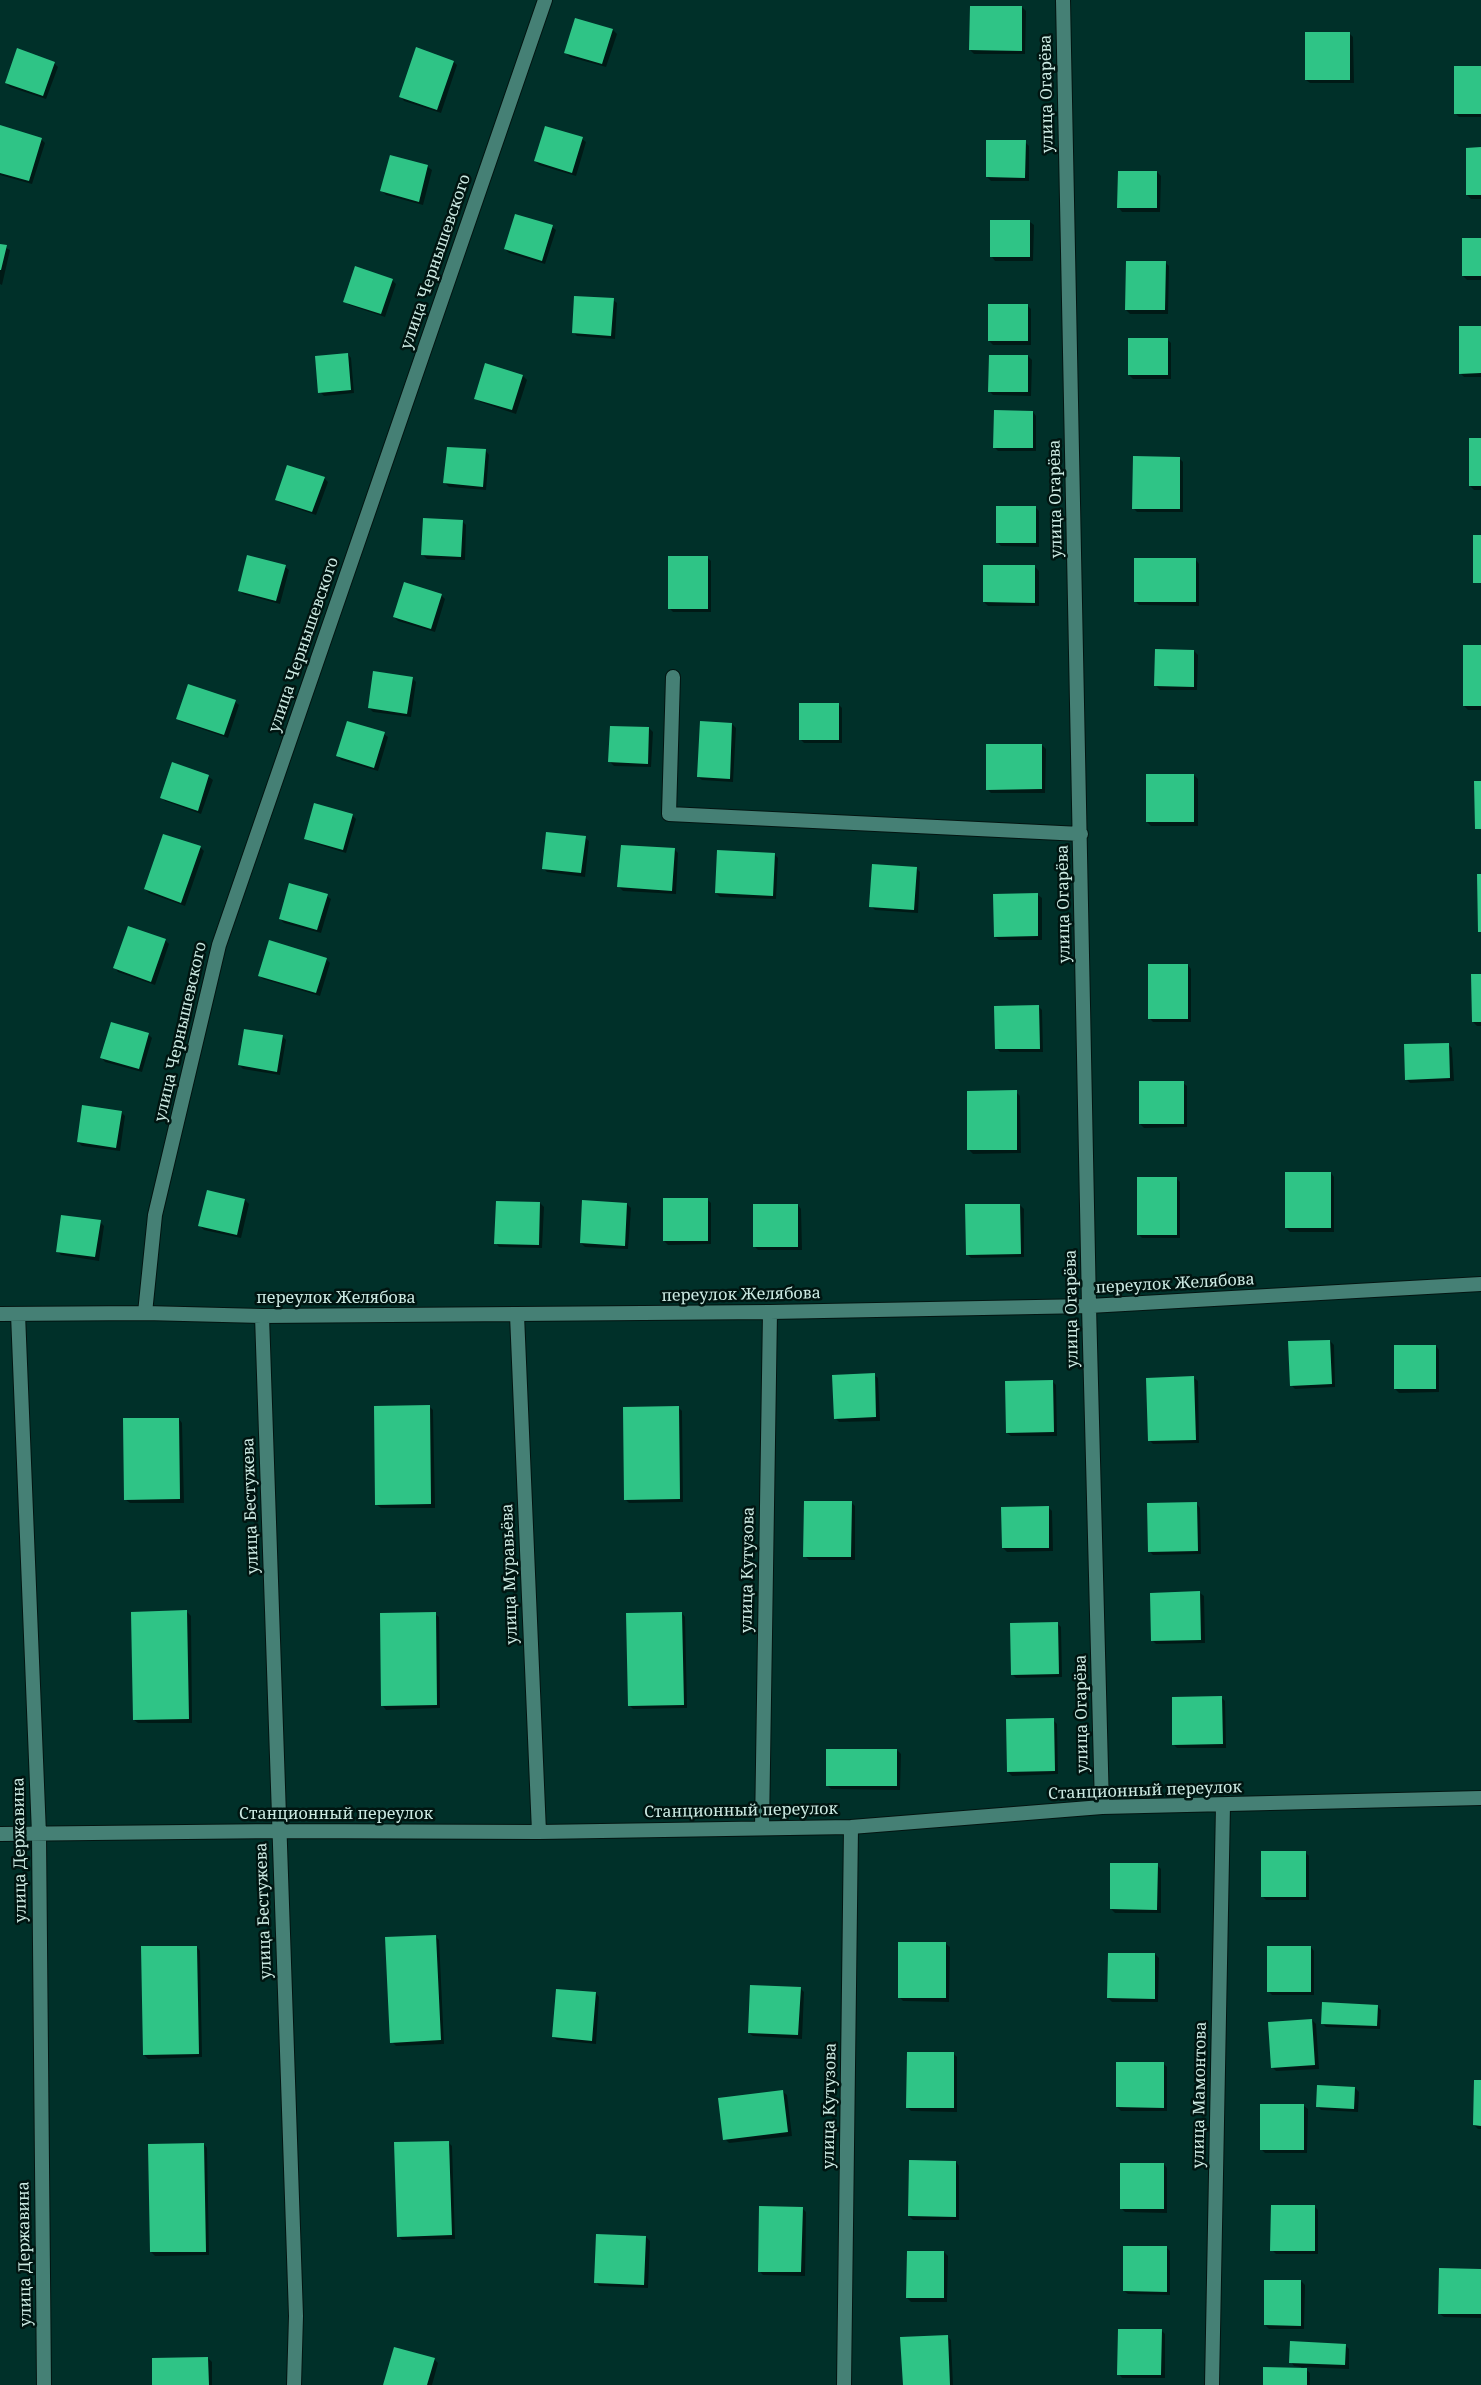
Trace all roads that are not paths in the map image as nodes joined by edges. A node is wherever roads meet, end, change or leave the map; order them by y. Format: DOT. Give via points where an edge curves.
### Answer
graph roads {
  1 [pos="545,0"];
  2 [pos="1063,0"];
  3 [pos="673,677"];
  4 [pos="1081,834"];
  5 [pos="1481,1284"];
  6 [pos="1089,1306"];
  7 [pos="770,1312"];
  8 [pos="145,1313"];
  9 [pos="0,1314"];
  10 [pos="18,1314"];
  11 [pos="517,1315"];
  12 [pos="262,1316"];
  13 [pos="1481,1798"];
  14 [pos="1223,1805"];
  15 [pos="1102,1807"];
  16 [pos="851,1827"];
  17 [pos="762,1828"];
  18 [pos="279,1831"];
  19 [pos="539,1832"];
  20 [pos="0,1834"];
  21 [pos="39,1834"];
  22 [pos="44,2385"];
  23 [pos="294,2385"];
  24 [pos="844,2385"];
  25 [pos="1212,2385"];
  1 -- 8 [label="street, улица Чернышевского" via="219,945 155,1216"];
  2 -- 4 [label="street, улица Огарёва"];
  3 -- 4 [label="street" via="669,814"];
  4 -- 6 [label="street, улица Огарёва"];
  5 -- 6 [label="street, переулок Желябова"];
  6 -- 7 [label="street, переулок Желябова"];
  6 -- 15 [label="street, улица Огарёва"];
  7 -- 11 [label="street, переулок Желябова"];
  7 -- 17 [label="street, улица Кутузова"];
  8 -- 10 [label="street, переулок Желябова"];
  8 -- 12 [label="street, переулок Желябова"];
  9 -- 10 [label="street, переулок Желябова"];
  10 -- 21 [label="street, улица Державина"];
  11 -- 12 [label="street, переулок Желябова"];
  11 -- 19 [label="street, улица Муравьёва"];
  12 -- 18 [label="street, улица Бестужева"];
  13 -- 14 [label="street, Станционный переулок"];
  14 -- 15 [label="street, Станционный переулок"];
  14 -- 25 [label="street, улица Мамонтова"];
  15 -- 16 [label="street, Станционный переулок"];
  16 -- 17 [label="street, Станционный переулок"];
  16 -- 24 [label="street, улица Кутузова"];
  17 -- 19 [label="street, Станционный переулок"];
  18 -- 19 [label="street, Станционный переулок"];
  18 -- 21 [label="street, Станционный переулок"];
  18 -- 23 [label="street, улица Бестужева" via="296,2316"];
  20 -- 21 [label="street, Станционный переулок"];
  21 -- 22 [label="street, улица Державина"];
}
